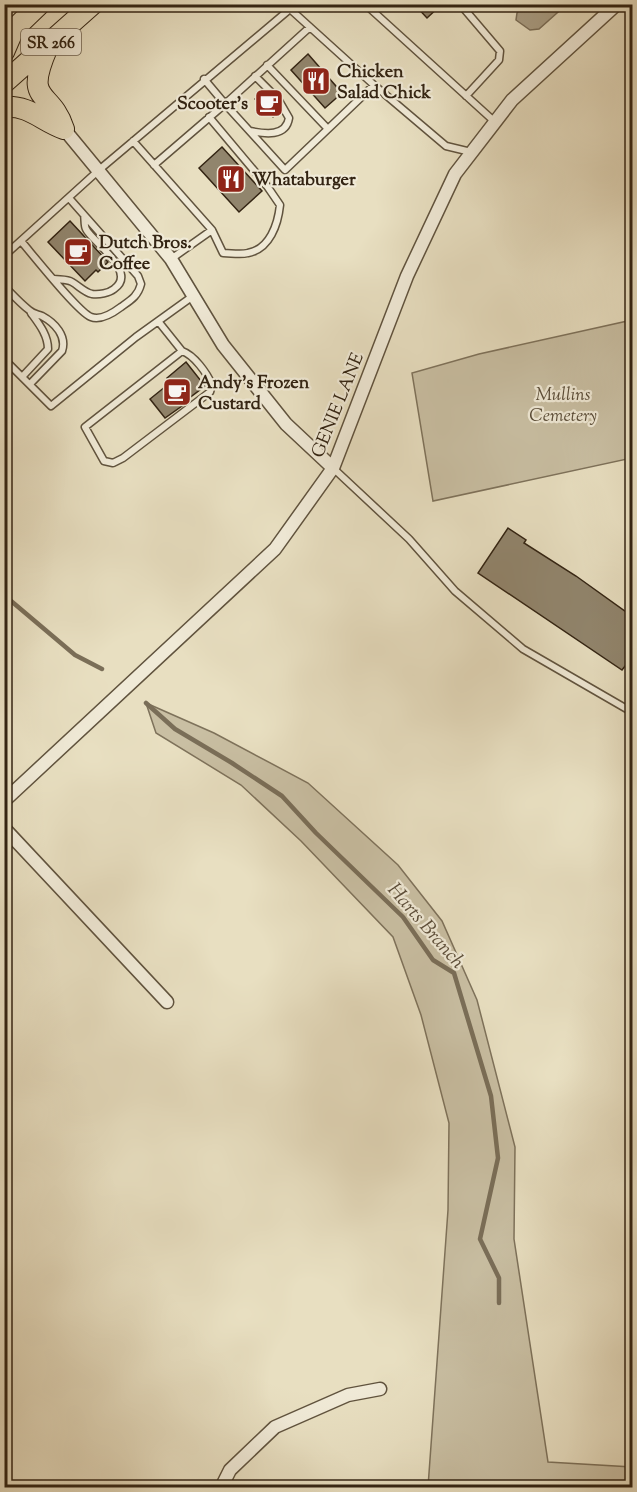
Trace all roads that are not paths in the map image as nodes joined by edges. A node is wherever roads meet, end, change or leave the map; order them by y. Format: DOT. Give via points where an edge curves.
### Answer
graph roads {
  1 [pos="24,4"];
  2 [pos="40,4"];
  3 [pos="93,4"];
  4 [pos="365,4"];
  5 [pos="460,4"];
  6 [pos="617,4"];
  7 [pos="292,7"];
  8 [pos="4,23"];
  9 [pos="310,27"];
  10 [pos="49,44"];
  11 [pos="4,52"];
  12 [pos="267,65"];
  13 [pos="6,75"];
  14 [pos="255,76"];
  15 [pos="204,79"];
  16 [pos="374,85"];
  17 [pos="466,96"];
  18 [pos="225,104"];
  19 [pos="4,107"];
  20 [pos="39,116"];
  21 [pos="209,117"];
  22 [pos="495,122"];
  23 [pos="64,129"];
  24 [pos="327,129"];
  25 [pos="249,131"];
  26 [pos="133,141"];
  27 [pos="471,152"];
  28 [pos="154,165"];
  29 [pos="99,170"];
  30 [pos="69,198"];
  31 [pos="84,215"];
  32 [pos="212,230"];
  33 [pos="21,241"];
  34 [pos="4,256"];
  35 [pos="171,259"];
  36 [pos="54,279"];
  37 [pos="4,286"];
  38 [pos="193,296"];
  39 [pos="31,313"];
  40 [pos="158,321"];
  41 [pos="182,351"];
  42 [pos="4,359"];
  43 [pos="22,377"];
  44 [pos="30,384"];
  45 [pos="333,468"];
  46 [pos="633,712"];
  47 [pos="4,801"];
  48 [pos="4,828"];
  49 [pos="167,1002"];
  50 [pos="380,1389"];
  51 [pos="221,1488"];
  1 -- 8 [label="main road, SR 266"];
  2 -- 11 [label="main road" via="14,29"];
  3 -- 10 [label="main road, SR 266"];
  4 -- 17 [label="lane"];
  5 -- 17 [label="lane" via="500,51 499,60"];
  6 -- 22 [label="street, GENIE LANE" via="512,100"];
  7 -- 9 [label="lane"];
  7 -- 15 [label="lane"];
  9 -- 12 [label="lane"];
  9 -- 16 [label="lane"];
  10 -- 13 [label="main road, SR 266"];
  10 -- 23 [label="main road" via="39,66 37,84"];
  12 -- 14 [label="lane"];
  12 -- 24 [label="lane"];
  13 -- 20 [label="main road"];
  14 -- 18 [label="lane"];
  14 -- 25 [label="lane" via="278,99 289,118 281,131"];
  15 -- 18 [label="lane"];
  15 -- 26 [label="lane"];
  16 -- 24 [label="lane"];
  16 -- 27 [label="lane" via="446,146"];
  17 -- 22 [label="lane"];
  18 -- 21 [label="lane"];
  18 -- 25 [label="lane"];
  19 -- 20 [label="main road" via="27,108"];
  20 -- 23 [label="main road"];
  21 -- 28 [label="lane"];
  21 -- 32 [label="lane" via="280,205 278,223 267,243 248,253 223,253"];
  22 -- 27 [label="street, GENIE LANE"];
  23 -- 29 [label="street"];
  24 -- 25 [label="lane" via="285,170"];
  26 -- 28 [label="lane"];
  26 -- 29 [label="lane"];
  27 -- 45 [label="street, GENIE LANE" via="455,174 407,276"];
  28 -- 32 [label="lane"];
  29 -- 30 [label="lane"];
  29 -- 35 [label="street"];
  30 -- 31 [label="lane"];
  30 -- 33 [label="lane"];
  31 -- 36 [label="lane" via="86,229 116,261 120,282 116,288 93,294 71,280"];
  31 -- 36 [label="lane" via="138,276 138,294 113,313 89,317"];
  32 -- 35 [label="lane"];
  33 -- 34 [label="lane"];
  33 -- 36 [label="lane"];
  35 -- 38 [label="street"];
  37 -- 39 [label="lane"];
  38 -- 40 [label="lane"];
  38 -- 45 [label="street" via="223,345 286,424"];
  39 -- 43 [label="lane" via="43,330 48,349"];
  39 -- 44 [label="lane" via="42,316 58,330 64,344 62,351"];
  40 -- 41 [label="lane"];
  40 -- 44 [label="lane" via="51,406"];
  41 -- 41 [label="lane" via="86,427 104,461 114,463 210,392 209,378"];
  42 -- 43 [label="lane"];
  43 -- 44 [label="lane"];
  45 -- 46 [label="lane" via="409,539 454,591 523,649"];
  45 -- 47 [label="street, GENIE LANE" via="275,549"];
  48 -- 49 [label="street"];
  50 -- 51 [label="street" via="348,1395 275,1426 230,1470"];
}
